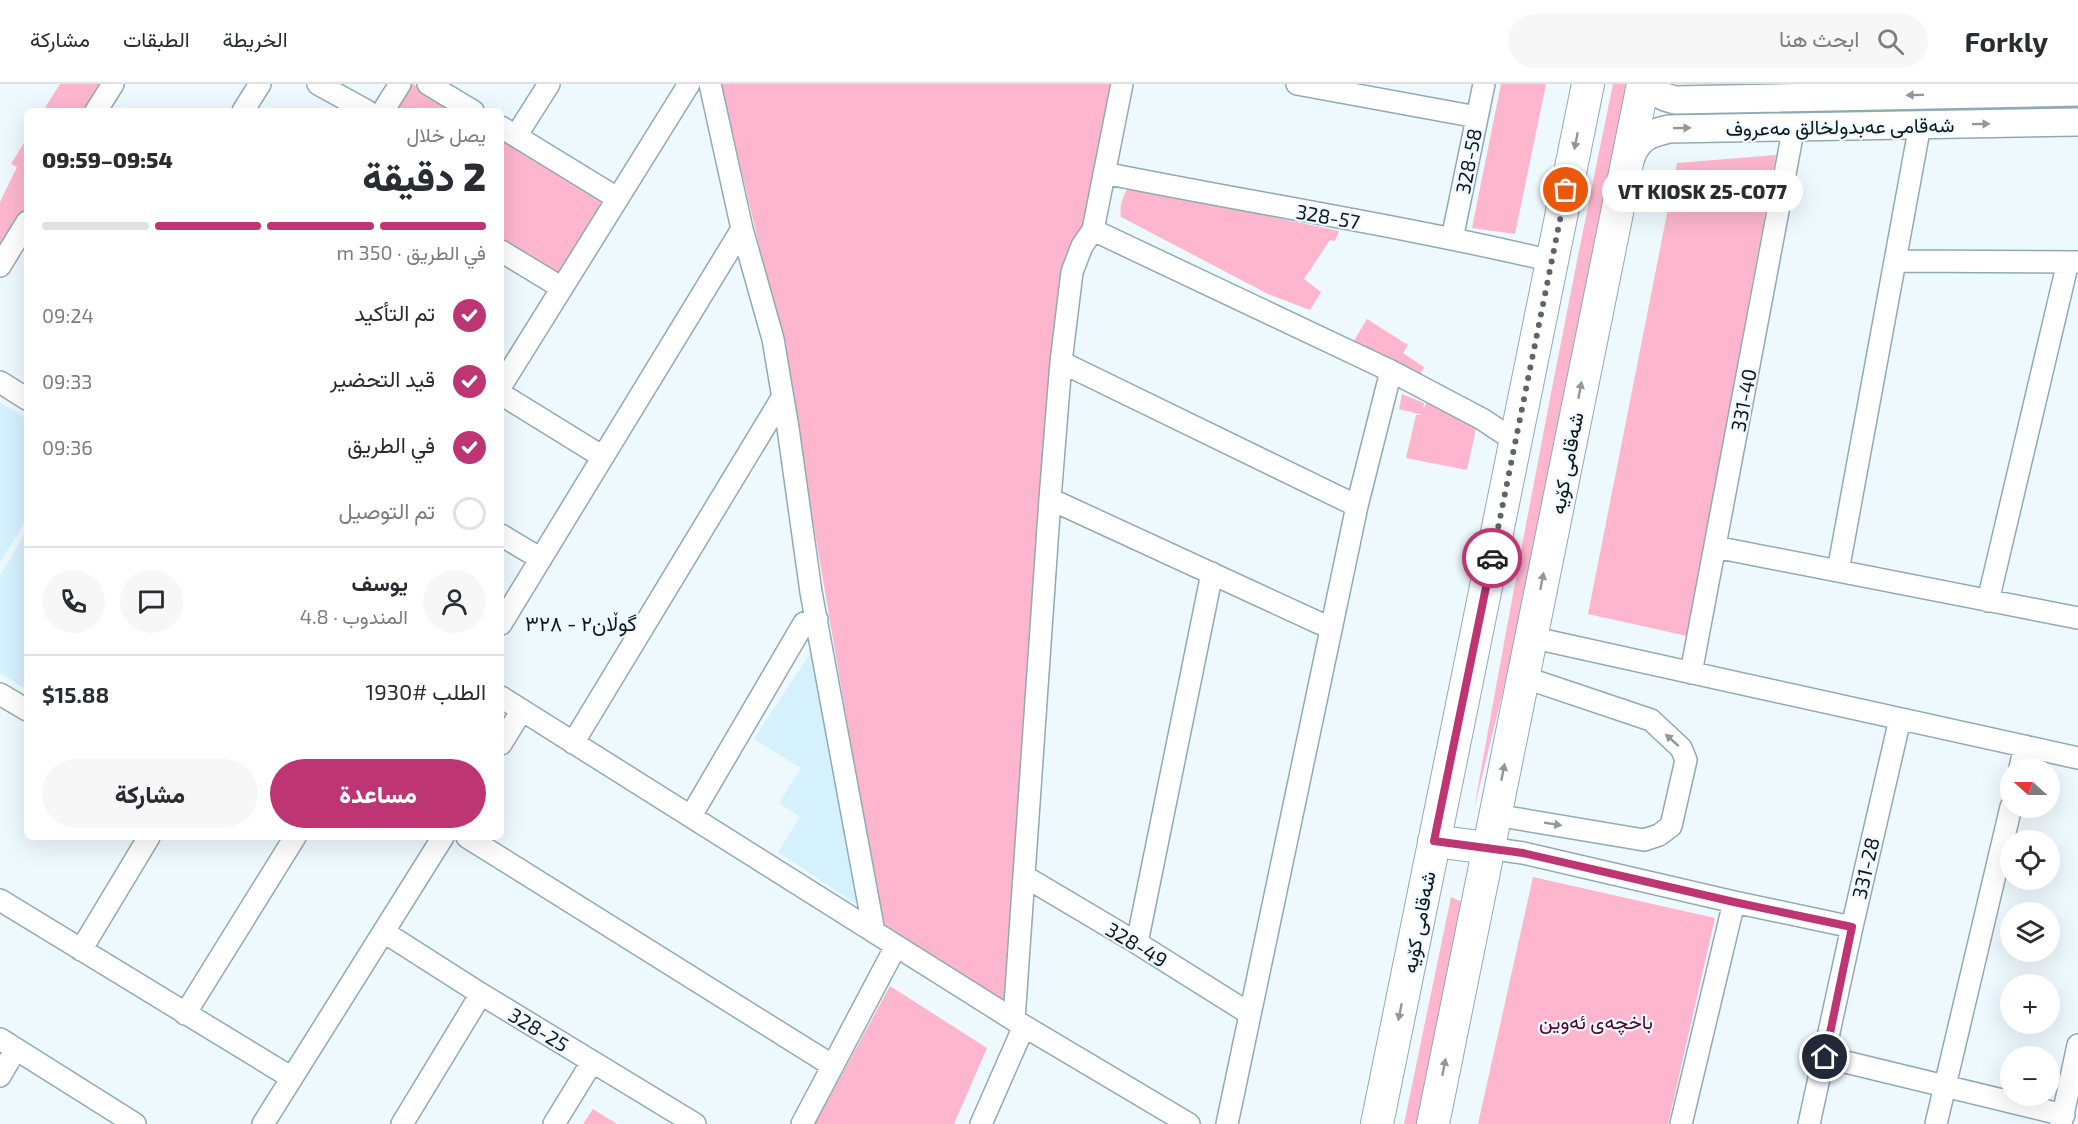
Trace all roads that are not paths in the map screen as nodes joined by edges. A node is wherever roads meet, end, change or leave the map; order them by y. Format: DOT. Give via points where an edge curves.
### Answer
graph roads {
  1 [pos="113,84"];
  2 [pos="260,84"];
  3 [pos="318,84"];
  4 [pos="400,84"];
  5 [pos="428,84"];
  6 [pos="549,84"];
  7 [pos="688,84"];
  8 [pos="710,84"];
  9 [pos="1122,84"];
  10 [pos="1297,84"];
  11 [pos="1484,84"];
  12 [pos="1588,84"];
  13 [pos="1643,84"];
  14 [pos="1651,84"];
  15 [pos="2078,92"];
  16 [pos="1762,98"];
  17 [pos="98,108"];
  18 [pos="245,108"];
  19 [pos="362,108"];
  20 [pos="385,108"];
  21 [pos="468,108"];
  22 [pos="1477,117"];
  23 [pos="2078,122"];
  24 [pos="1920,124"];
  25 [pos="1794,126"];
  26 [pos="1762,127"];
  27 [pos="508,132"];
  28 [pos="1625,172"];
  29 [pos="1104,173"];
  30 [pos="617,198"];
  31 [pos="24,227"];
  32 [pos="742,229"];
  33 [pos="1093,230"];
  34 [pos="1452,238"];
  35 [pos="504,253"];
  36 [pos="1552,261"];
  37 [pos="1895,261"];
  38 [pos="2073,262"];
  39 [pos="0,266"];
  40 [pos="562,288"];
  41 [pos="1062,362"];
  42 [pos="1391,371"];
  43 [pos="504,381"];
  44 [pos="0,382"];
  45 [pos="504,396"];
  46 [pos="24,397"];
  47 [pos="782,398"];
  48 [pos="1515,441"];
  49 [pos="603,457"];
  50 [pos="1050,499"];
  51 [pos="1357,506"];
  52 [pos="504,537"];
  53 [pos="1715,546"];
  54 [pos="541,559"];
  55 [pos="1838,571"];
  56 [pos="1212,573"];
  57 [pos="1988,601"];
  58 [pos="2078,618"];
  59 [pos="504,619"];
  60 [pos="817,619"];
  61 [pos="1330,628"];
  62 [pos="1530,637"];
  63 [pos="1691,673"];
  64 [pos="1523,677"];
  65 [pos="0,694"];
  66 [pos="504,700"];
  67 [pos="24,708"];
  68 [pos="522,710"];
  69 [pos="1900,719"];
  70 [pos="504,739"];
  71 [pos="573,743"];
  72 [pos="2025,746"];
  73 [pos="2022,758"];
  74 [pos="2078,758"];
  75 [pos="1495,815"];
  76 [pos="691,816"];
  77 [pos="2008,818"];
  78 [pos="147,840"];
  79 [pos="293,840"];
  80 [pos="441,840"];
  81 [pos="472,840"];
  82 [pos="1434,841"];
  83 [pos="1488,848"];
  84 [pos="1024,876"];
  85 [pos="0,900"];
  86 [pos="1734,902"];
  87 [pos="1852,927"];
  88 [pos="384,932"];
  89 [pos="874,932"];
  90 [pos="1137,943"];
  91 [pos="896,946"];
  92 [pos="81,950"];
  93 [pos="481,994"];
  94 [pos="185,1014"];
  95 [pos="1250,1014"];
  96 [pos="1019,1023"];
  97 [pos="8,1044"];
  98 [pos="2078,1045"];
  99 [pos="1825,1057"];
  100 [pos="592,1062"];
  101 [pos="833,1066"];
  102 [pos="0,1076"];
  103 [pos="292,1078"];
  104 [pos="1946,1086"];
  105 [pos="2062,1119"];
  106 [pos="124,1121"];
  107 [pos="263,1124"];
  108 [pos="402,1124"];
  109 [pos="554,1124"];
  110 [pos="694,1124"];
  111 [pos="802,1124"];
  112 [pos="981,1124"];
  113 [pos="1189,1124"];
  114 [pos="1227,1124"];
  115 [pos="1377,1124"];
  116 [pos="1433,1124"];
  117 [pos="1681,1124"];
  118 [pos="1809,1124"];
  119 [pos="1936,1124"];
  1 -- 17 [label="street"];
  2 -- 18 [label="street"];
  3 -- 19 [label="street"];
  4 -- 20 [label="street"];
  5 -- 21 [label="street"];
  6 -- 27 [label="street"];
  7 -- 30 [label="street"];
  8 -- 32 [label="street"];
  9 -- 29 [label="street"];
  10 -- 22 [label="street"];
  11 -- 22 [label="street, 328-58"];
  12 -- 36 [label="highway, شەقامی کۆیە, one-way"];
  13 -- 28 [label="highway, شەقامی کۆیە"];
  14 -- 16 [label="main road, شەقامی عەبدولخالق مەعروف" via="1656,93 1675,100"];
  15 -- 16 [label="main road, شەقامی عەبدولخالق مەعروف, one-way"];
  16 -- 26 [label="main road"];
  22 -- 34 [label="street, 328-58"];
  24 -- 23 [label="main road, شەقامی عەبدولخالق مەعروف, one-way"];
  24 -- 25 [label="main road, شەقامی عەبدولخالق مەعروف"];
  24 -- 37 [label="street"];
  25 -- 26 [label="main road, شەقامی عەبدولخالق مەعروف"];
  25 -- 53 [label="street, 331-40"];
  28 -- 26 [label="main road, شەقامی عەبدولخالق مەعروف, one-way" via="1632,153 1651,133 1669,129"];
  27 -- 30 [label="street"];
  62 -- 28 [label="highway, شەقامی کۆیە, one-way"];
  29 -- 33 [label="street"];
  29 -- 34 [label="street, 328-57"];
  30 -- 40 [label="street"];
  31 -- 39 [label="street"];
  32 -- 47 [label="street" via="773,339"];
  32 -- 49 [label="street"];
  33 -- 41 [label="street" via="1072,272"];
  33 -- 42 [label="street"];
  34 -- 36 [label="street, 328-57"];
  35 -- 40 [label="street"];
  36 -- 48 [label="highway, شەقامی کۆیە"];
  37 -- 38 [label="street"];
  37 -- 55 [label="street"];
  38 -- 57 [label="street"];
  40 -- 43 [label="street"];
  41 -- 50 [label="street"];
  41 -- 51 [label="street"];
  42 -- 48 [label="street"];
  42 -- 51 [label="street"];
  44 -- 46 [label="street"];
  45 -- 49 [label="street"];
  47 -- 60 [label="street"];
  47 -- 71 [label="street"];
  48 -- 82 [label="highway, شەقامی کۆیە"];
  49 -- 54 [label="street"];
  50 -- 56 [label="street"];
  50 -- 84 [label="street"];
  51 -- 61 [label="street"];
  52 -- 54 [label="street"];
  53 -- 55 [label="street"];
  53 -- 63 [label="street, 331-40"];
  54 -- 59 [label="street"];
  55 -- 57 [label="street"];
  56 -- 61 [label="street"];
  56 -- 90 [label="street"];
  57 -- 58 [label="street"];
  60 -- 76 [label="street" via="804,623"];
  60 -- 89 [label="street"];
  61 -- 95 [label="street"];
  62 -- 63 [label="street"];
  62 -- 64 [label="highway, شەقامی کۆیە"];
  63 -- 69 [label="street"];
  75 -- 64 [label="highway, شەقامی کۆیە, one-way"];
  75 -- 64 [label="street, one-way" via="1644,840 1671,826 1686,760 1682,748 1651,720"];
  65 -- 67 [label="street"];
  66 -- 68 [label="street"];
  68 -- 70 [label="street"];
  68 -- 71 [label="street"];
  69 -- 72 [label="street"];
  69 -- 87 [label="street, 331-28"];
  71 -- 76 [label="street"];
  72 -- 73 [label="street"];
  72 -- 74 [label="street"];
  75 -- 83 [label="highway, شەقامی کۆیە"];
  76 -- 89 [label="street"];
  77 -- 104 [label="street"];
  78 -- 92 [label="street"];
  79 -- 94 [label="street"];
  80 -- 88 [label="street"];
  81 -- 101 [label="street"];
  82 -- 83 [label="highway"];
  82 -- 115 [label="highway, شەقامی کۆیە, one-way"];
  83 -- 86 [label="street"];
  116 -- 83 [label="highway, شەقامی کۆیە, one-way"];
  84 -- 90 [label="street, 328-49"];
  84 -- 96 [label="street"];
  85 -- 92 [label="street"];
  86 -- 87 [label="street"];
  86 -- 117 [label="street"];
  87 -- 99 [label="street, 331-28"];
  88 -- 93 [label="street, 328-25"];
  88 -- 103 [label="street"];
  89 -- 91 [label="street"];
  90 -- 95 [label="street, 328-49"];
  91 -- 96 [label="street"];
  91 -- 101 [label="street"];
  92 -- 94 [label="street"];
  93 -- 100 [label="street, 328-25"];
  93 -- 108 [label="street"];
  94 -- 103 [label="street"];
  95 -- 114 [label="street"];
  96 -- 112 [label="street"];
  96 -- 113 [label="street"];
  97 -- 102 [label="street"];
  97 -- 106 [label="street"];
  98 -- 105 [label="street"];
  99 -- 104 [label="street"];
  99 -- 118 [label="street, 331-28"];
  100 -- 109 [label="street"];
  100 -- 110 [label="street, 328-25"];
  101 -- 111 [label="street"];
  103 -- 107 [label="street"];
  104 -- 105 [label="street"];
  104 -- 119 [label="street"];
}
